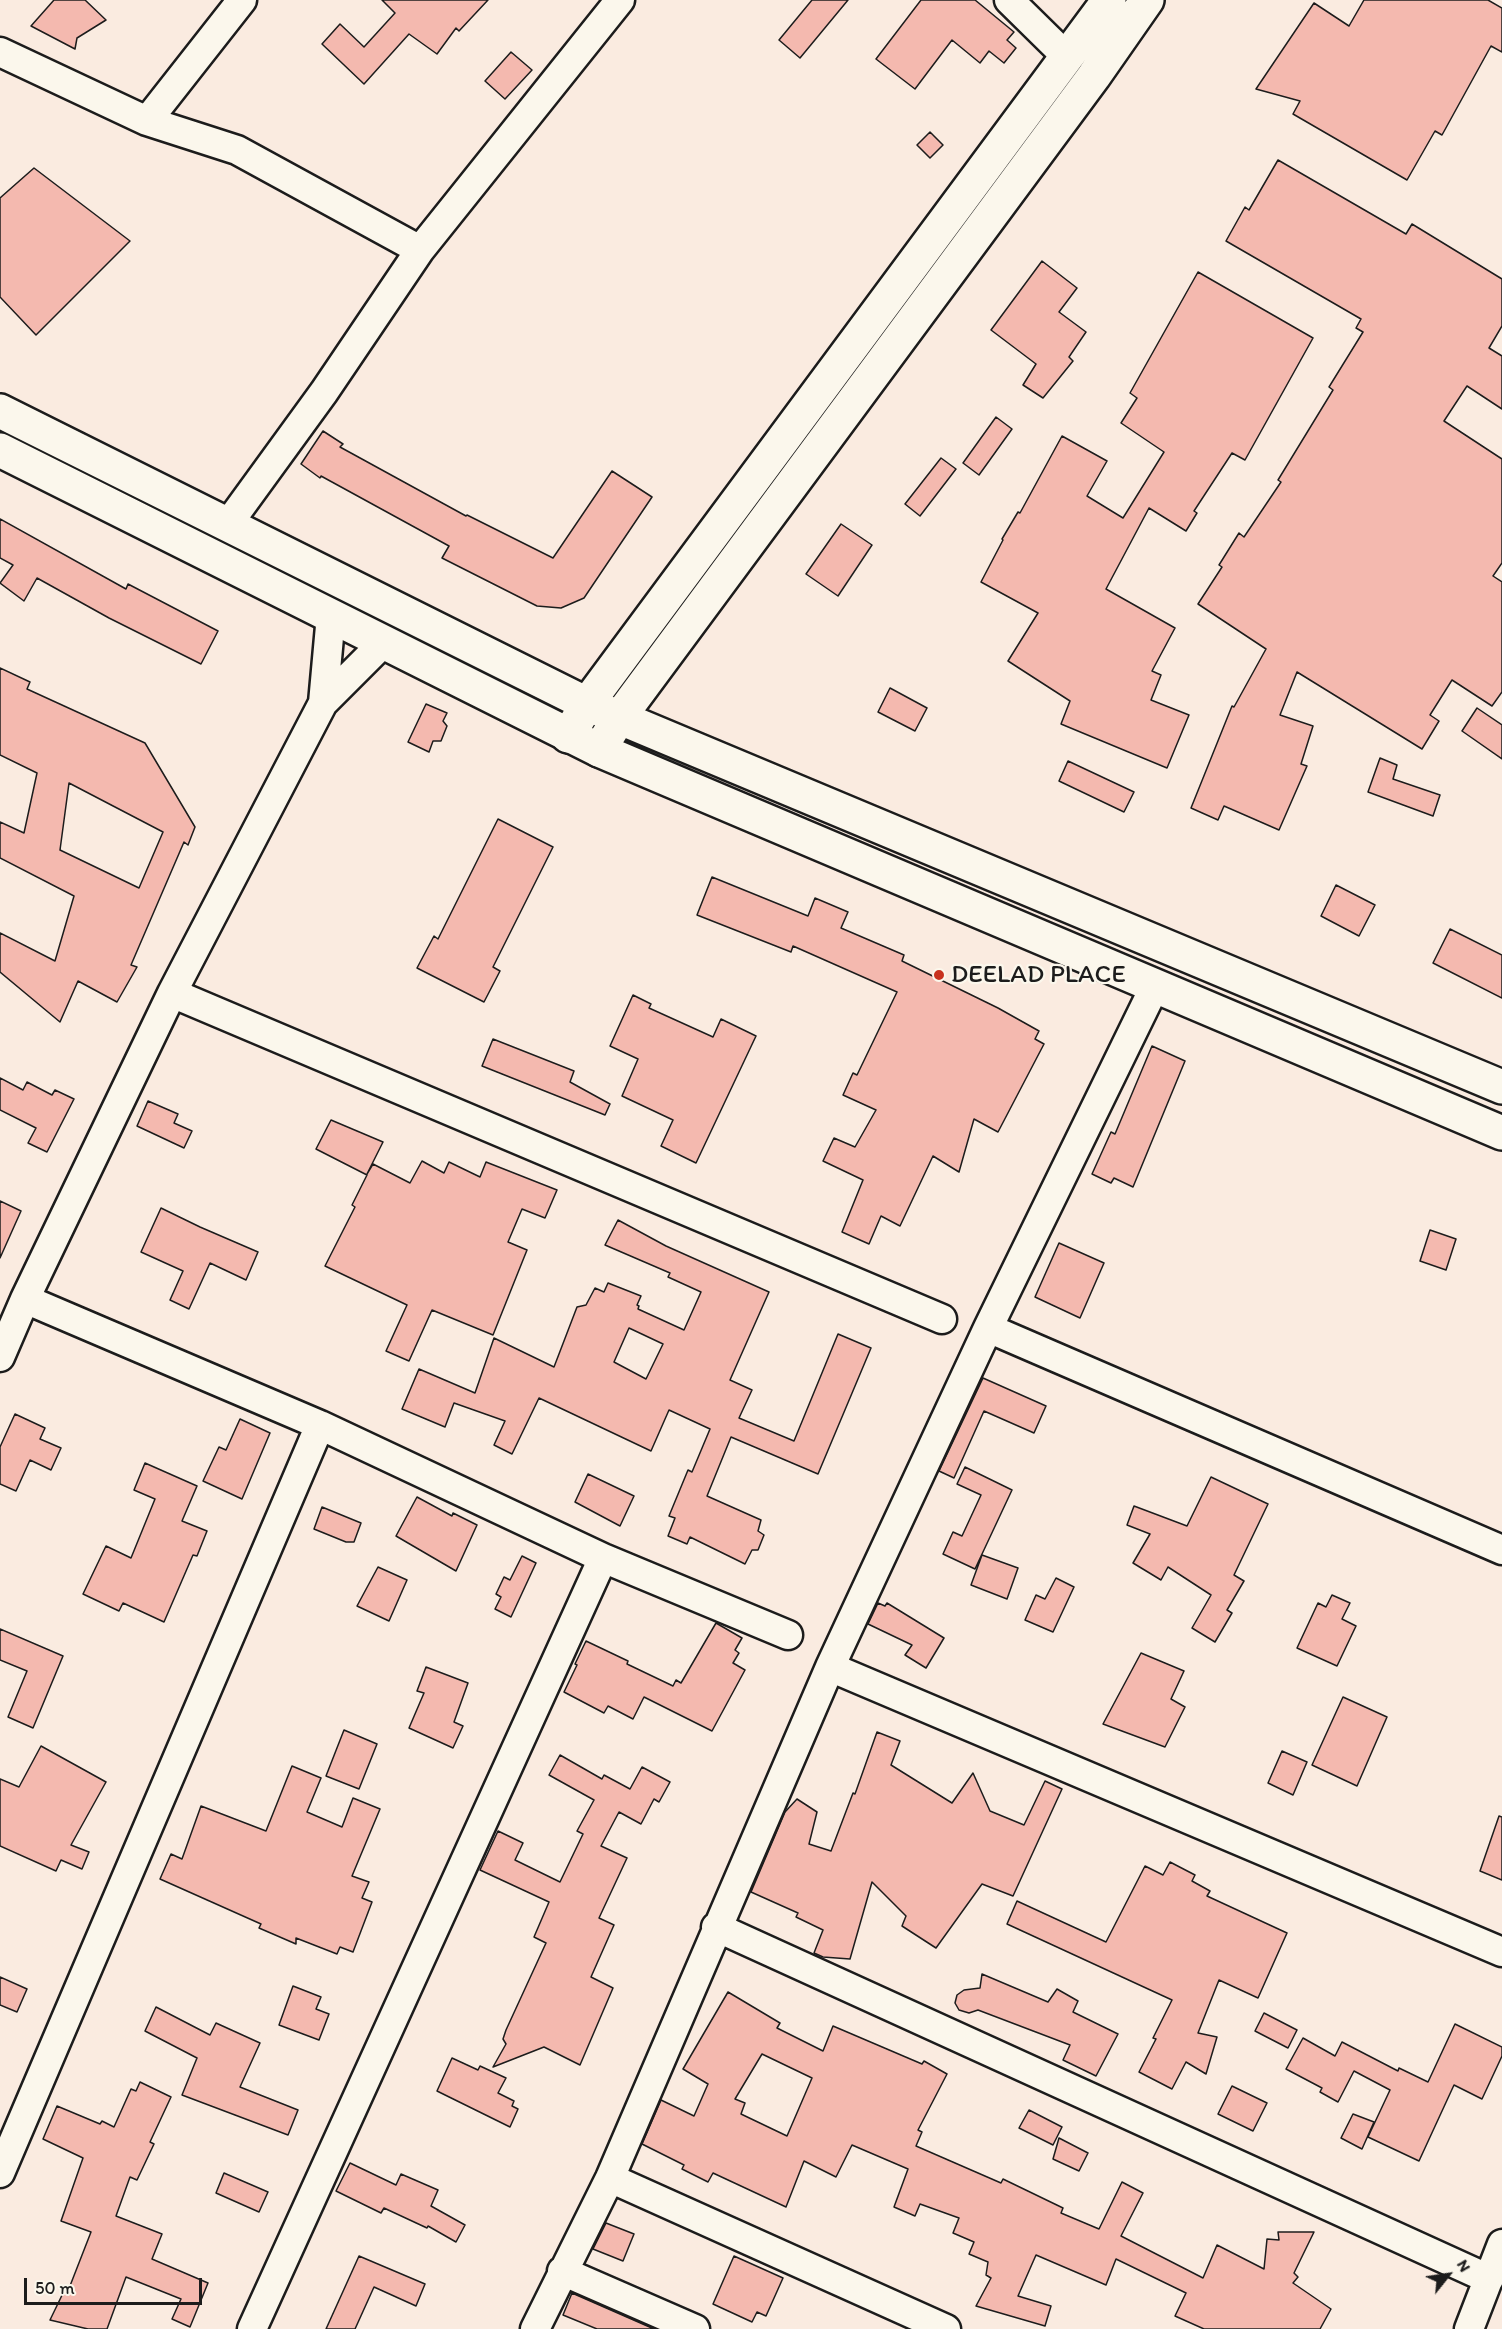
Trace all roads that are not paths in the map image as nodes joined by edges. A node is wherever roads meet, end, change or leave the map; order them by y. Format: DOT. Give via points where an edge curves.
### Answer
graph roads {
  1 [pos="242,0"];
  2 [pos="620,0"];
  3 [pos="1009,0"];
  4 [pos="1109,0"];
  5 [pos="1141,2"];
  6 [pos="0,52"];
  7 [pos="1067,57"];
  8 [pos="147,121"];
  9 [pos="420,250"];
  10 [pos="0,411"];
  11 [pos="0,450"];
  12 [pos="228,524"];
  13 [pos="331,615"];
  14 [pos="383,643"];
  15 [pos="323,703"];
  16 [pos="587,704"];
  17 [pos="619,718"];
  18 [pos="568,736"];
  19 [pos="599,750"];
  20 [pos="1155,986"];
  21 [pos="172,993"];
  22 [pos="1502,1087"];
  23 [pos="1502,1133"];
  24 [pos="25,1299"];
  25 [pos="942,1319"];
  26 [pos="987,1328"];
  27 [pos="0,1357"];
  28 [pos="320,1425"];
  29 [pos="1502,1550"];
  30 [pos="603,1558"];
  31 [pos="788,1635"];
  32 [pos="830,1667"];
  33 [pos="716,1927"];
  34 [pos="1502,1952"];
  35 [pos="0,2173"];
  36 [pos="610,2178"];
  37 [pos="1502,2244"];
  38 [pos="562,2271"];
  39 [pos="1488,2279"];
  40 [pos="252,2329"];
  41 [pos="535,2329"];
  42 [pos="695,2329"];
  43 [pos="946,2329"];
  44 [pos="1469,2329"];
  1 -- 8 [label="street"];
  2 -- 9 [label="street"];
  3 -- 7 [label="street"];
  4 -- 7 [label="main road"];
  5 -- 17 [label="main road" via="1065,114"];
  6 -- 8 [label="street"];
  7 -- 16 [label="main road"];
  8 -- 9 [label="street" via="237,150"];
  9 -- 12 [label="street" via="324,393"];
  10 -- 12 [label="main road"];
  11 -- 13 [label="main road"];
  12 -- 16 [label="main road"];
  13 -- 14 [label="main road"];
  13 -- 15 [label="street"];
  14 -- 15 [label="street"];
  14 -- 18 [label="main road"];
  15 -- 21 [label="street"];
  16 -- 17 [label="main road"];
  16 -- 18 [label="main road"];
  17 -- 19 [label="main road"];
  17 -- 22 [label="main road"];
  18 -- 19 [label="main road"];
  19 -- 20 [label="main road"];
  20 -- 23 [label="main road"];
  20 -- 26 [label="street"];
  21 -- 24 [label="street"];
  21 -- 25 [label="street"];
  24 -- 27 [label="street"];
  24 -- 28 [label="street"];
  26 -- 29 [label="street"];
  26 -- 32 [label="street"];
  28 -- 30 [label="street"];
  28 -- 35 [label="street"];
  30 -- 31 [label="street"];
  30 -- 40 [label="street"];
  32 -- 33 [label="street"];
  32 -- 34 [label="street"];
  33 -- 36 [label="street"];
  33 -- 39 [label="street"];
  36 -- 38 [label="street"];
  36 -- 43 [label="street"];
  37 -- 39 [label="street"];
  38 -- 41 [label="street"];
  38 -- 42 [label="street"];
  39 -- 44 [label="street"];
}
